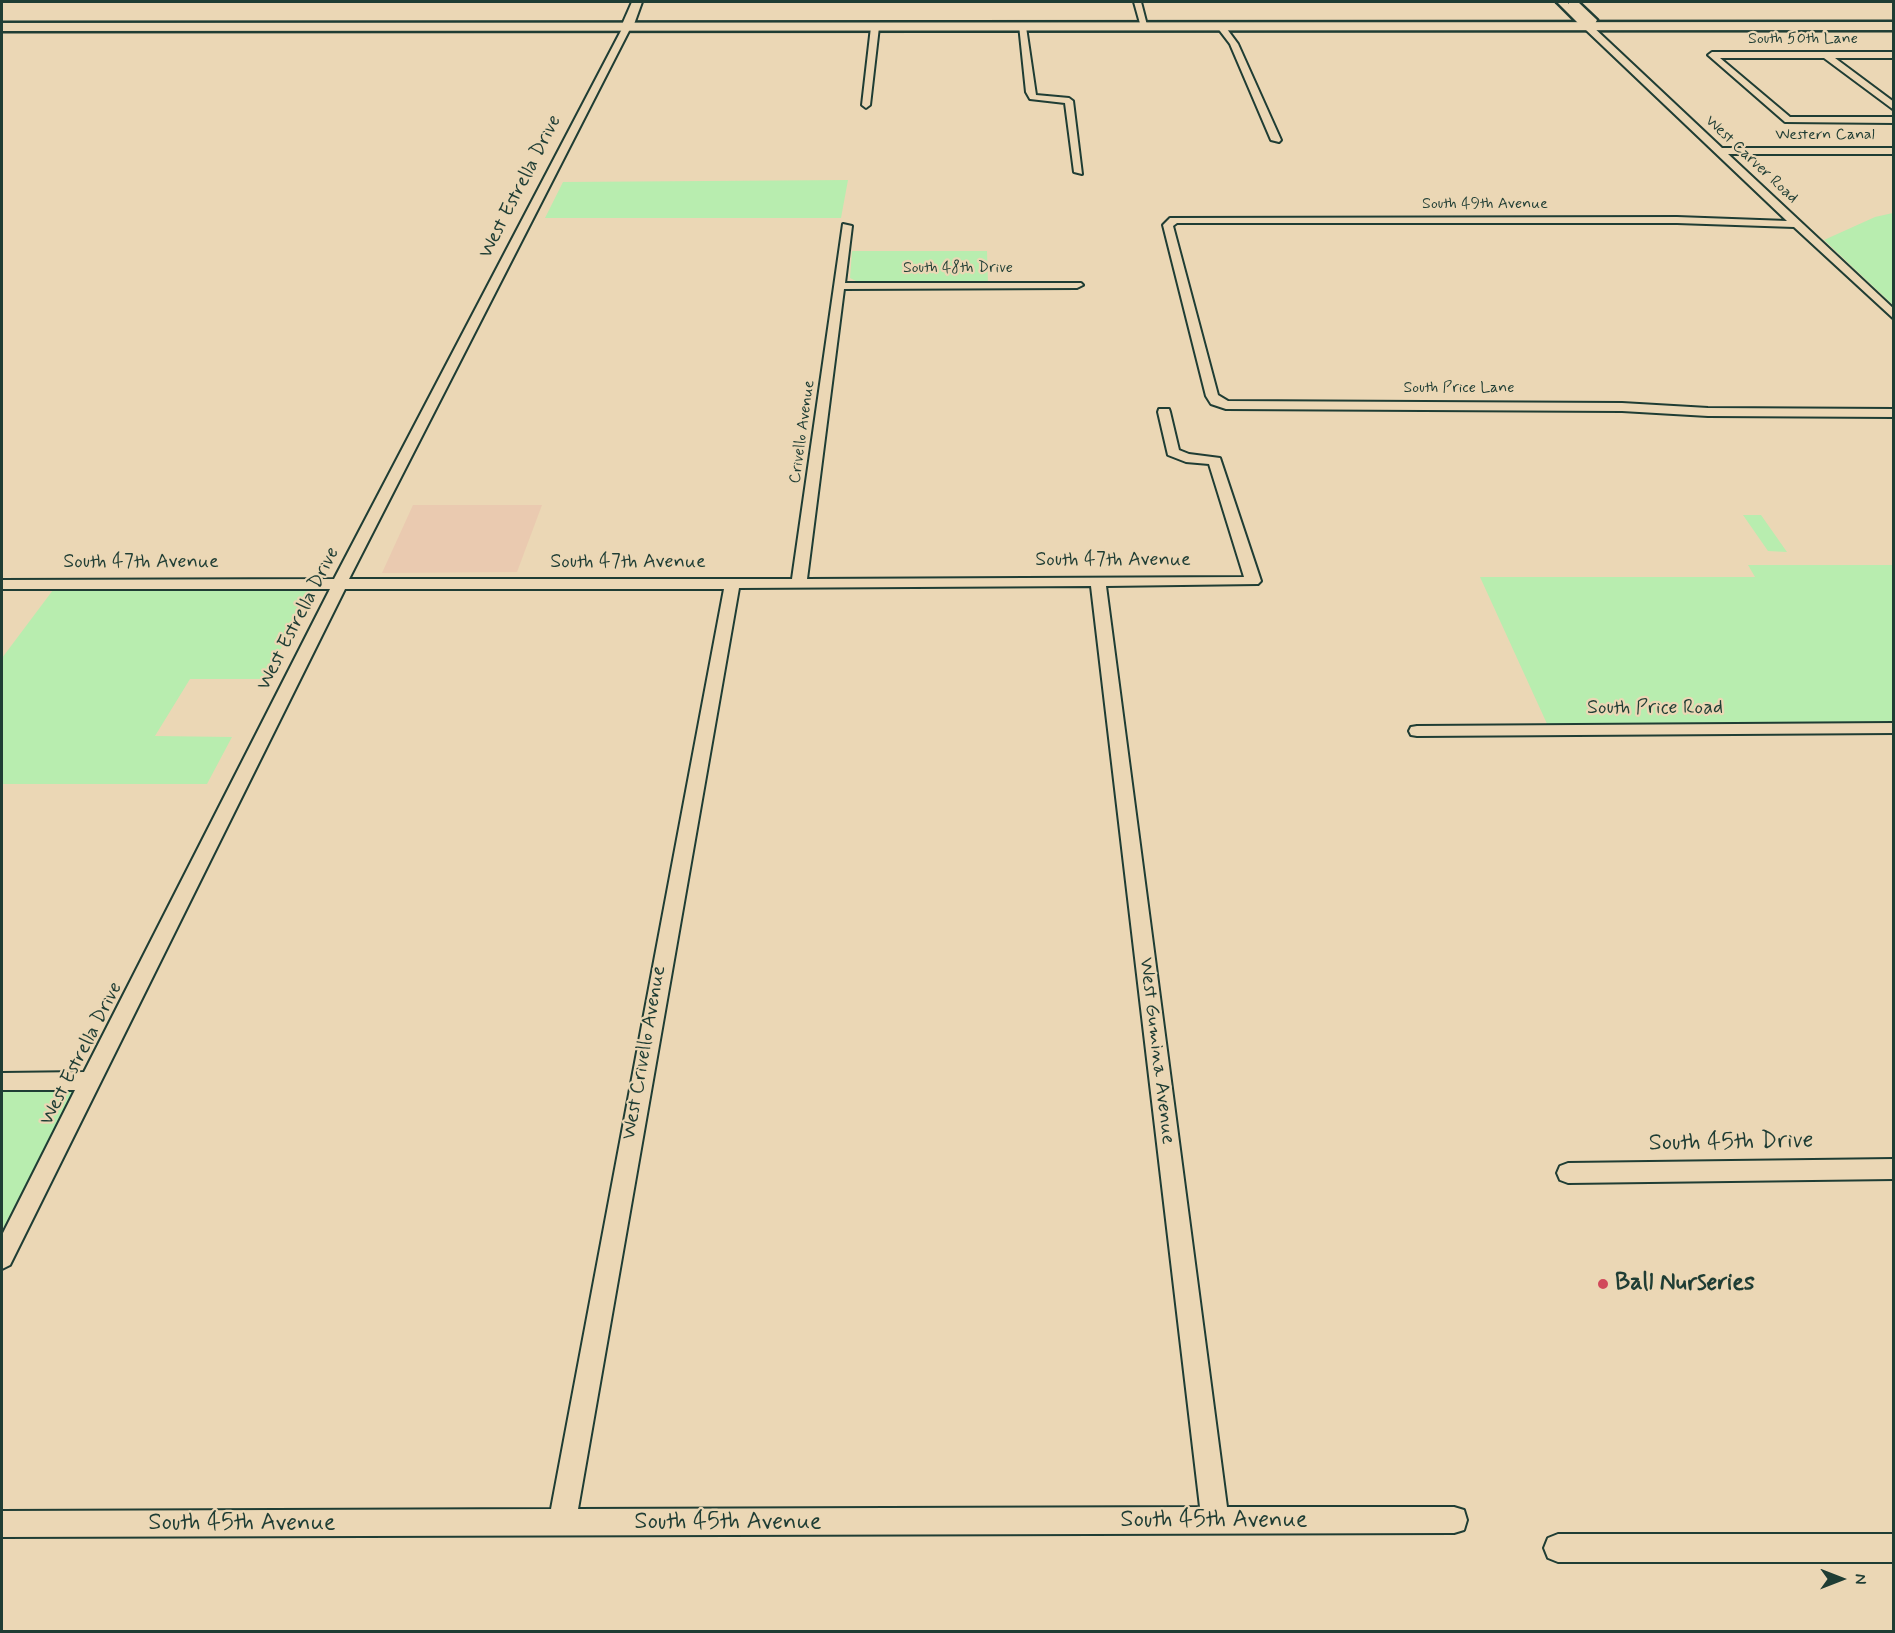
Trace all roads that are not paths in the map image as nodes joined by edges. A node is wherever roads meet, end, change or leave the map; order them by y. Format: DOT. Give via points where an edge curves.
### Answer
graph roads {
  1 [pos="637,2"];
  2 [pos="1137,2"];
  3 [pos="1562,2"];
  4 [pos="1573,2"];
  5 [pos="1893,26"];
  6 [pos="2,27"];
  7 [pos="627,27"];
  8 [pos="875,27"];
  9 [pos="1022,27"];
  10 [pos="1145,27"];
  11 [pos="1221,27"];
  12 [pos="1588,27"];
  13 [pos="1826,55"];
  14 [pos="1893,55"];
  15 [pos="866,105"];
  16 [pos="1893,106"];
  17 [pos="1893,120"];
  18 [pos="1276,140"];
  19 [pos="1720,151"];
  20 [pos="1893,151"];
  21 [pos="1079,172"];
  22 [pos="1174,220"];
  23 [pos="1797,224"];
  24 [pos="848,226"];
  25 [pos="1077,285"];
  26 [pos="840,286"];
  27 [pos="1893,316"];
  28 [pos="1164,412"];
  29 [pos="1893,413"];
  30 [pos="1098,582"];
  31 [pos="340,583"];
  32 [pos="2,584"];
  33 [pos="732,584"];
  34 [pos="799,584"];
  35 [pos="1893,728"];
  36 [pos="1417,731"];
  37 [pos="2,1081"];
  38 [pos="92,1081"];
  39 [pos="1893,1169"];
  40 [pos="1568,1173"];
  41 [pos="2,1258"];
  42 [pos="1215,1520"];
  43 [pos="1454,1520"];
  44 [pos="562,1523"];
  45 [pos="2,1524"];
  46 [pos="1557,1548"];
  47 [pos="1893,1548"];
  1 -- 7 [label="main road, West Estrella Drive"];
  2 -- 10 [label="street"];
  3 -- 12 [label="street, West Carver Road"];
  4 -- 12 [label="street, West Carver Road" via="1592,20"];
  5 -- 12 [label="main road"];
  6 -- 7 [label="main road"];
  7 -- 8 [label="main road"];
  7 -- 31 [label="street, West Estrella Drive"];
  8 -- 9 [label="main road"];
  8 -- 15 [label="street"];
  9 -- 10 [label="main road"];
  9 -- 21 [label="street" via="1033,97 1069,101"];
  10 -- 11 [label="main road"];
  11 -- 12 [label="main road"];
  11 -- 18 [label="street" via="1234,44"];
  12 -- 19 [label="street, West Carver Road"];
  13 -- 14 [label="street, South 50th Lane"];
  13 -- 16 [label="street"];
  13 -- 17 [label="street, South 50th Lane" via="1712,55 1788,120"];
  19 -- 20 [label="street, Western Canal"];
  19 -- 23 [label="street, West Carver Road"];
  22 -- 23 [label="street, South 49th Avenue" via="1677,220"];
  22 -- 29 [label="street, South Price Lane" via="1169,222 1168,231 1212,396 1226,405"];
  23 -- 27 [label="street, West Carver Road"];
  24 -- 26 [label="street"];
  25 -- 26 [label="street, South 48th Drive"];
  26 -- 34 [label="street, Crivello Avenue"];
  28 -- 30 [label="street, South 47th Avenue" via="1173,453 1215,460 1254,581"];
  30 -- 34 [label="street, South 47th Avenue"];
  30 -- 42 [label="street, West Gumina Avenue"];
  31 -- 32 [label="street, South 47th Avenue"];
  31 -- 33 [label="street, South 47th Avenue"];
  31 -- 38 [label="street, West Estrella Drive"];
  33 -- 34 [label="street, South 47th Avenue"];
  33 -- 44 [label="street, West Crivello Avenue"];
  35 -- 36 [label="street, South Price Road"];
  37 -- 38 [label="street"];
  38 -- 41 [label="street, West Estrella Drive"];
  39 -- 40 [label="street, South 45th Drive"];
  42 -- 43 [label="street, South 45th Avenue"];
  42 -- 44 [label="street, South 45th Avenue"];
  44 -- 45 [label="street, South 45th Avenue"];
  46 -- 47 [label="street"];
}
